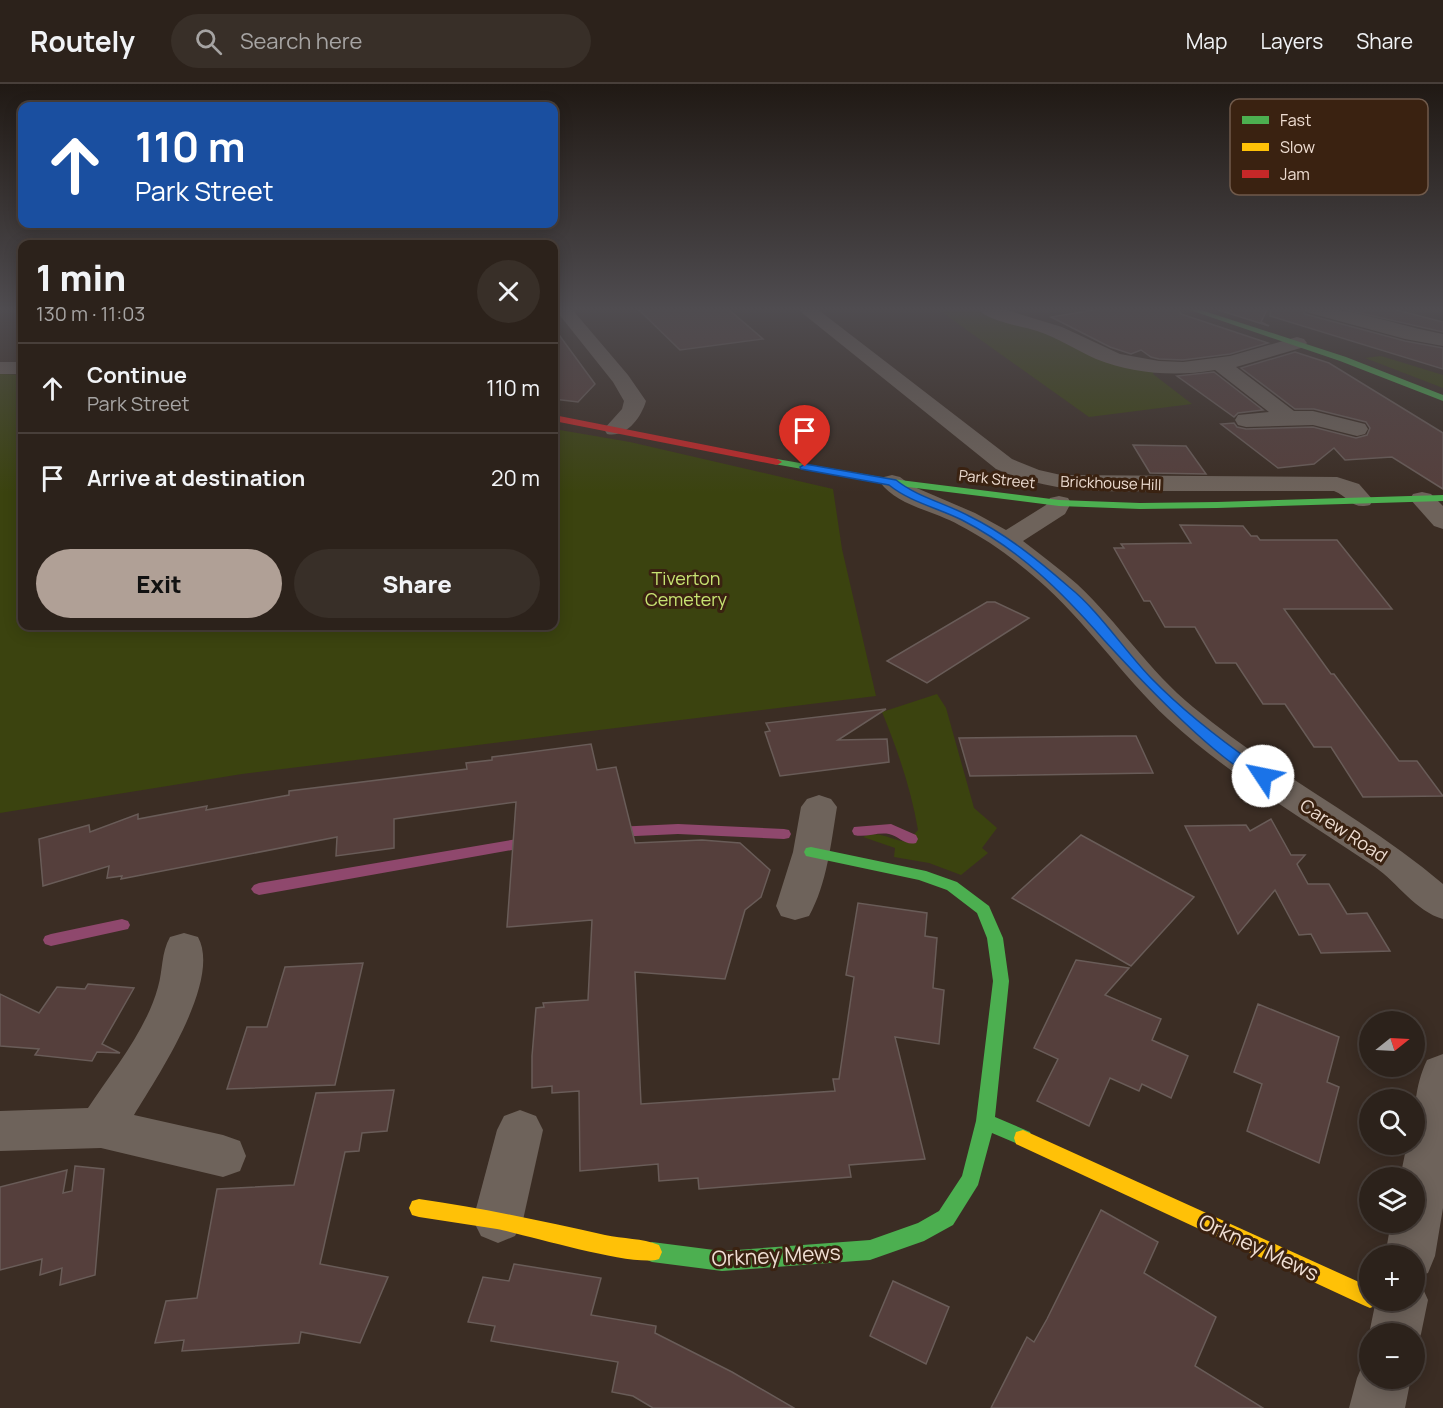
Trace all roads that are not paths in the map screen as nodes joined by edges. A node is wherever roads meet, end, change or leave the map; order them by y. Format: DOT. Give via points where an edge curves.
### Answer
graph roads {
  1 [pos="613,370"];
  2 [pos="884,370"];
  3 [pos="1227,370"];
  4 [pos="1373,370"];
  5 [pos="1443,398"];
  6 [pos="1289,417"];
  7 [pos="558,419"];
  8 [pos="1246,420"];
  9 [pos="615,429"];
  10 [pos="1357,429"];
  11 [pos="892,482"];
  12 [pos="1432,499"];
  13 [pos="1361,500"];
  14 [pos="1059,503"];
  15 [pos="1443,521"];
  16 [pos="1006,541"];
  17 [pos="819,807"];
  18 [pos="812,852"];
  19 [pos="1443,904"];
  20 [pos="795,906"];
  21 [pos="184,948"];
  22 [pos="1443,1073"];
  23 [pos="985,1121"];
  24 [pos="101,1128"];
  25 [pos="520,1130"];
  26 [pos="0,1131"];
  27 [pos="223,1156"];
  28 [pos="419,1208"];
  29 [pos="498,1220"];
  30 [pos="1412,1245"];
  31 [pos="1359,1295"];
  32 [pos="1381,1389"];
  33 [pos="1377,1408"];
  1 -- 9 [label="street" via="635,401 632,411"];
  2 -- 13 [label="street, Brickhouse Hill" via="1004,464 1024,473 1061,482 1102,484 1337,484 1350,489"];
  3 -- 6 [label="street"];
  4 -- 5 [label="street"];
  6 -- 8 [label="street"];
  6 -- 10 [label="street" via="1313,418"];
  7 -- 9 [label="street, Park Street"];
  9 -- 11 [label="street, Park Street"];
  11 -- 14 [label="street, Park Street"];
  11 -- 16 [label="street, Carew Road"];
  12 -- 13 [label="street, Park Street"];
  12 -- 15 [label="street"];
  13 -- 14 [label="street, Park Street" via="1140,506"];
  14 -- 16 [label="street" via="1056,509"];
  16 -- 19 [label="street, Carew Road" via="1068,591 1180,713 1231,754 1392,861"];
  17 -- 18 [label="street"];
  18 -- 20 [label="street"];
  18 -- 23 [label="street, Orkney Mews" via="921,874 952,886 983,910 995,938 1001,981"];
  21 -- 24 [label="street" via="179,987 158,1040"];
  22 -- 30 [label="street"];
  23 -- 29 [label="street, Orkney Mews" via="971,1179 946,1218 924,1231 870,1250 722,1261 611,1246"];
  23 -- 31 [label="street, Orkney Mews"];
  24 -- 26 [label="street"];
  24 -- 27 [label="street"];
  25 -- 29 [label="street"];
  28 -- 29 [label="street, Orkney Mews"];
  32 -- 33 [label="street"];
}
